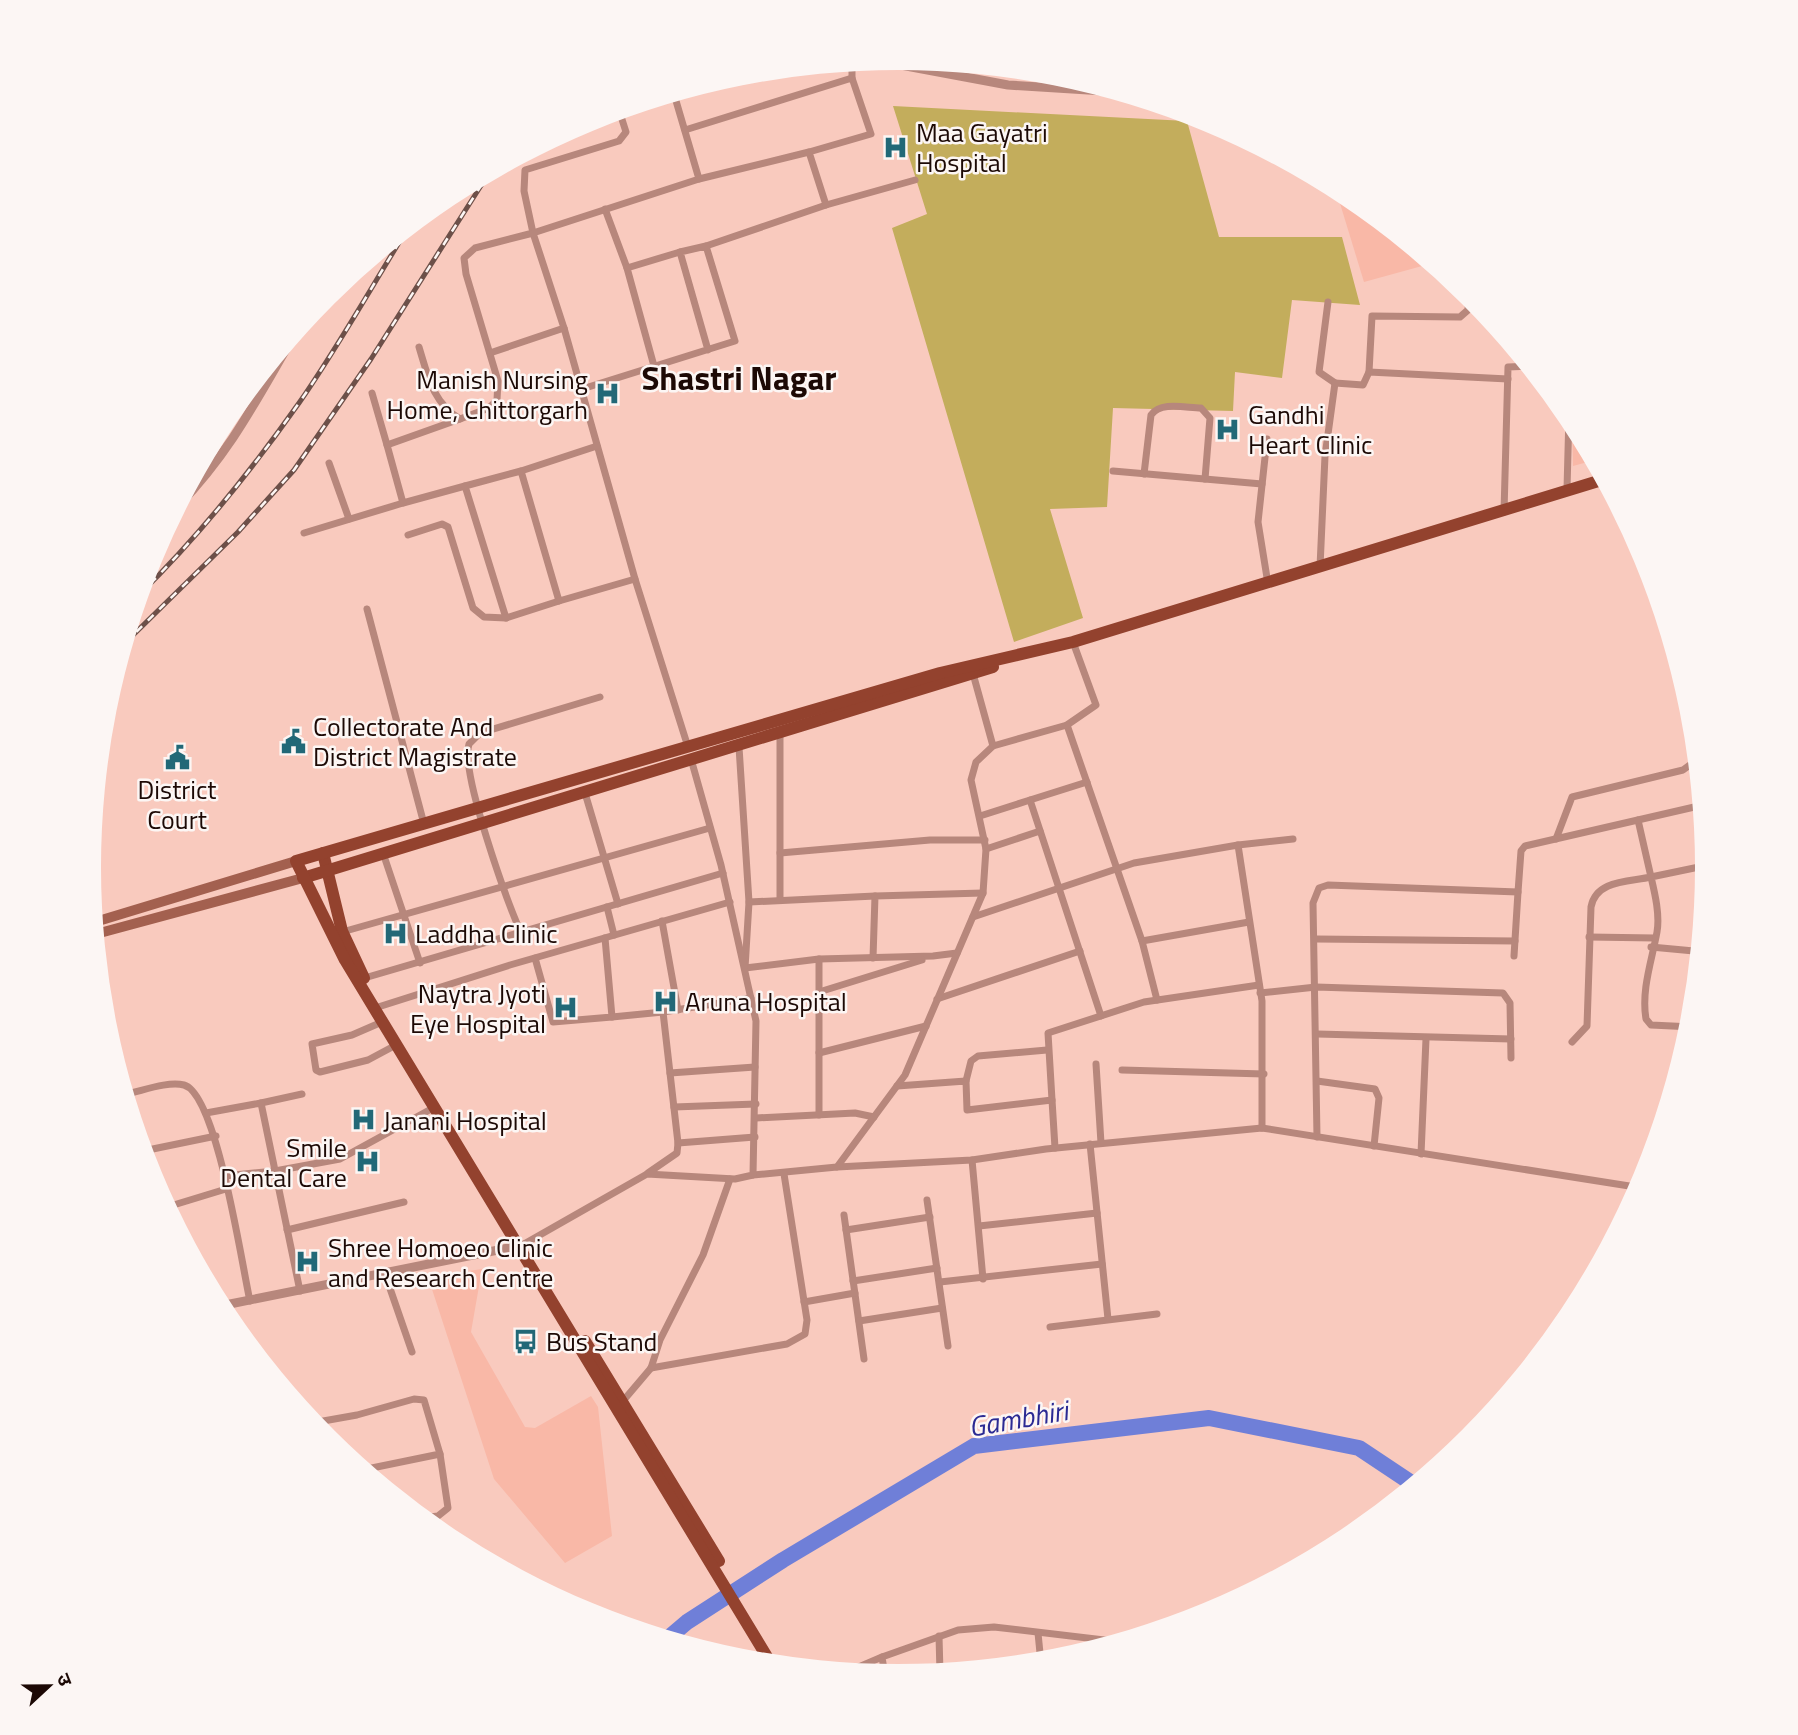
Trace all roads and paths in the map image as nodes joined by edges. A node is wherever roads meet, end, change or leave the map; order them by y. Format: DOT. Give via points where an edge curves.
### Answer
graph roads {
  1 [pos="934,71"];
  2 [pos="852,72"];
  3 [pos="852,78"];
  4 [pos="1072,89"];
  5 [pos="676,102"];
  6 [pos="623,120"];
  7 [pos="685,130"];
  8 [pos="809,152"];
  9 [pos="699,179"];
  10 [pos="915,180"];
  11 [pos="826,205"];
  12 [pos="605,209"];
  13 [pos="533,233"];
  14 [pos="706,246"];
  15 [pos="680,252"];
  16 [pos="627,268"];
  17 [pos="1328,302"];
  18 [pos="1468,309"];
  19 [pos="565,328"];
  20 [pos="419,347"];
  21 [pos="708,349"];
  22 [pos="490,353"];
  23 [pos="654,366"];
  24 [pos="1519,366"];
  25 [pos="274,372"];
  26 [pos="1369,372"];
  27 [pos="1508,379"];
  28 [pos="1335,383"];
  29 [pos="582,389"];
  30 [pos="372,393"];
  31 [pos="460,419"];
  32 [pos="1568,434"];
  33 [pos="1267,439"];
  34 [pos="387,444"];
  35 [pos="597,446"];
  36 [pos="330,463"];
  37 [pos="521,471"];
  38 [pos="1113,471"];
  39 [pos="1144,474"];
  40 [pos="1205,479"];
  41 [pos="1596,481"];
  42 [pos="201,482"];
  43 [pos="1262,484"];
  44 [pos="465,486"];
  45 [pos="1567,489"];
  46 [pos="403,503"];
  47 [pos="1504,513"];
  48 [pos="349,519"];
  49 [pos="304,533"];
  50 [pos="408,535"];
  51 [pos="1320,569"];
  52 [pos="635,579"];
  53 [pos="1268,584"];
  54 [pos="559,601"];
  55 [pos="367,610"];
  56 [pos="506,618"];
  57 [pos="1073,642"];
  58 [pos="972,670"];
  59 [pos="600,697"];
  60 [pos="1067,725"];
  61 [pos="780,734"];
  62 [pos="687,745"];
  63 [pos="993,746"];
  64 [pos="738,747"];
  65 [pos="692,761"];
  66 [pos="1690,765"];
  67 [pos="1087,782"];
  68 [pos="585,793"];
  69 [pos="1030,800"];
  70 [pos="1694,807"];
  71 [pos="480,808"];
  72 [pos="980,816"];
  73 [pos="1638,820"];
  74 [pos="424,824"];
  75 [pos="484,824"];
  76 [pos="710,828"];
  77 [pos="1041,831"];
  78 [pos="1293,839"];
  79 [pos="1556,839"];
  80 [pos="985,840"];
  81 [pos="1238,845"];
  82 [pos="986,849"];
  83 [pos="323,853"];
  84 [pos="383,853"];
  85 [pos="779,853"];
  86 [pos="604,858"];
  87 [pos="296,861"];
  88 [pos="1696,868"];
  89 [pos="1117,869"];
  90 [pos="328,870"];
  91 [pos="723,873"];
  92 [pos="1651,877"];
  93 [pos="303,878"];
  94 [pos="502,886"];
  95 [pos="1060,888"];
  96 [pos="1518,892"];
  97 [pos="983,893"];
  98 [pos="875,896"];
  99 [pos="780,900"];
  100 [pos="730,902"];
  101 [pos="749,902"];
  102 [pos="153,904"];
  103 [pos="618,904"];
  104 [pos="607,907"];
  105 [pos="403,914"];
  106 [pos="158,917"];
  107 [pos="973,917"];
  108 [pos="103,920"];
  109 [pos="662,921"];
  110 [pos="1249,922"];
  111 [pos="104,932"];
  112 [pos="337,933"];
  113 [pos="520,933"];
  114 [pos="614,935"];
  115 [pos="1590,937"];
  116 [pos="605,938"];
  117 [pos="1655,938"];
  118 [pos="1316,939"];
  119 [pos="1142,941"];
  120 [pos="1515,941"];
  121 [pos="1651,947"];
  122 [pos="1080,951"];
  123 [pos="1692,951"];
  124 [pos="957,953"];
  125 [pos="933,956"];
  126 [pos="1514,956"];
  127 [pos="536,958"];
  128 [pos="819,958"];
  129 [pos="873,958"];
  130 [pos="419,963"];
  131 [pos="745,968"];
  132 [pos="361,979"];
  133 [pos="1259,985"];
  134 [pos="1316,987"];
  135 [pos="819,992"];
  136 [pos="1260,993"];
  137 [pos="751,998"];
  138 [pos="937,999"];
  139 [pos="1157,1000"];
  140 [pos="378,1007"];
  141 [pos="678,1010"];
  142 [pos="663,1012"];
  143 [pos="1101,1016"];
  144 [pos="612,1017"];
  145 [pos="382,1022"];
  146 [pos="926,1026"];
  147 [pos="1680,1026"];
  148 [pos="1317,1034"];
  149 [pos="1426,1039"];
  150 [pos="1511,1039"];
  151 [pos="1572,1042"];
  152 [pos="396,1045"];
  153 [pos="1047,1050"];
  154 [pos="819,1054"];
  155 [pos="1511,1059"];
  156 [pos="1096,1065"];
  157 [pos="755,1067"];
  158 [pos="1122,1070"];
  159 [pos="670,1073"];
  160 [pos="1264,1074"];
  161 [pos="1317,1081"];
  162 [pos="966,1082"];
  163 [pos="897,1086"];
  164 [pos="135,1093"];
  165 [pos="302,1094"];
  166 [pos="1052,1100"];
  167 [pos="261,1103"];
  168 [pos="756,1104"];
  169 [pos="674,1107"];
  170 [pos="438,1112"];
  171 [pos="206,1113"];
  172 [pos="819,1115"];
  173 [pos="874,1117"];
  174 [pos="756,1118"];
  175 [pos="1262,1128"];
  176 [pos="216,1136"];
  177 [pos="755,1137"];
  178 [pos="1317,1137"];
  179 [pos="678,1143"];
  180 [pos="1101,1143"];
  181 [pos="1090,1144"];
  182 [pos="1374,1146"];
  183 [pos="1055,1148"];
  184 [pos="153,1149"];
  185 [pos="1421,1154"];
  186 [pos="972,1160"];
  187 [pos="837,1167"];
  188 [pos="275,1171"];
  189 [pos="647,1174"];
  190 [pos="784,1174"];
  191 [pos="753,1175"];
  192 [pos="224,1176"];
  193 [pos="730,1179"];
  194 [pos="1630,1186"];
  195 [pos="226,1189"];
  196 [pos="927,1200"];
  197 [pos="404,1202"];
  198 [pos="177,1204"];
  199 [pos="1097,1213"];
  200 [pos="844,1215"];
  201 [pos="930,1217"];
  202 [pos="979,1227"];
  203 [pos="287,1230"];
  204 [pos="846,1230"];
  205 [pos="521,1246"];
  206 [pos="1102,1264"];
  207 [pos="937,1268"];
  208 [pos="385,1274"];
  209 [pos="983,1279"];
  210 [pos="853,1281"];
  211 [pos="940,1282"];
  212 [pos="300,1291"];
  213 [pos="855,1293"];
  214 [pos="250,1301"];
  215 [pos="803,1302"];
  216 [pos="232,1304"];
  217 [pos="942,1308"];
  218 [pos="1157,1314"];
  219 [pos="1108,1319"];
  220 [pos="859,1321"];
  221 [pos="1050,1328"];
  222 [pos="948,1346"];
  223 [pos="412,1352"];
  224 [pos="864,1359"];
  225 [pos="651,1368"];
  226 [pos="623,1401"];
  227 [pos="324,1420"];
  228 [pos="629,1421"];
  229 [pos="440,1454"];
  230 [pos="373,1467"];
  231 [pos="436,1516"];
  232 [pos="1038,1633"];
  233 [pos="939,1636"];
  234 [pos="1098,1640"];
  235 [pos="1040,1652"];
  236 [pos="765,1653"];
  237 [pos="775,1655"];
  238 [pos="882,1657"];
  239 [pos="940,1663"];
  240 [pos="866,1664"];
  241 [pos="883,1664"];
  1 -- 4 [label="street" via="1008,85"];
  2 -- 3 [label="street"];
  3 -- 7 [label="street"];
  3 -- 8 [label="street" via="871,134"];
  5 -- 7 [label="street"];
  6 -- 13 [label="street" via="626,132 620,141 525,170 524,191"];
  7 -- 9 [label="street"];
  8 -- 9 [label="street"];
  8 -- 11 [label="street"];
  9 -- 12 [label="street"];
  10 -- 11 [label="street"];
  11 -- 14 [label="street"];
  12 -- 13 [label="street"];
  12 -- 16 [label="street"];
  13 -- 19 [label="street"];
  13 -- 22 [label="street" via="475,248 464,258"];
  14 -- 15 [label="street"];
  14 -- 21 [label="street" via="735,341"];
  15 -- 16 [label="street"];
  15 -- 21 [label="street"];
  16 -- 23 [label="street"];
  17 -- 28 [label="street" via="1318,372"];
  18 -- 26 [label="street" via="1460,317 1372,316"];
  19 -- 22 [label="street"];
  19 -- 29 [label="street"];
  20 -- 31 [label="street" via="431,388 444,410"];
  21 -- 23 [label="street"];
  22 -- 31 [label="street" via="498,400"];
  23 -- 29 [label="street"];
  24 -- 27 [label="street" via="1508,367"];
  25 -- 42 [label="street" via="248,420"];
  26 -- 27 [label="street"];
  26 -- 28 [label="street" via="1363,385"];
  27 -- 47 [label="street"];
  28 -- 51 [label="street" via="1325,456"];
  29 -- 35 [label="street"];
  30 -- 34 [label="street"];
  31 -- 34 [label="street"];
  32 -- 45 [label="street"];
  33 -- 43 [label="street"];
  34 -- 46 [label="street"];
  35 -- 37 [label="street"];
  35 -- 52 [label="street"];
  36 -- 48 [label="street"];
  37 -- 44 [label="street"];
  37 -- 54 [label="street"];
  38 -- 39 [label="street"];
  39 -- 40 [label="street"];
  39 -- 40 [label="street" via="1154,410 1201,408 1209,414 1210,424"];
  40 -- 43 [label="street"];
  41 -- 45 [label="main road"];
  43 -- 53 [label="street" via="1258,522"];
  44 -- 46 [label="street"];
  44 -- 56 [label="street"];
  45 -- 47 [label="main road"];
  46 -- 48 [label="street"];
  47 -- 51 [label="main road"];
  48 -- 49 [label="street"];
  50 -- 56 [label="street" via="442,524 448,527 474,608 484,617"];
  51 -- 53 [label="main road"];
  52 -- 54 [label="street"];
  52 -- 62 [label="street"];
  53 -- 57 [label="main road"];
  54 -- 56 [label="street"];
  55 -- 74 [label="street"];
  57 -- 58 [label="main road"];
  57 -- 60 [label="street" via="1096,705"];
  58 -- 61 [label="main road"];
  58 -- 62 [label="main road"];
  58 -- 63 [label="street"];
  59 -- 71 [label="street" via="473,738 467,750 468,767"];
  60 -- 63 [label="street"];
  60 -- 67 [label="street"];
  61 -- 64 [label="main road"];
  61 -- 85 [label="street"];
  62 -- 65 [label="street"];
  62 -- 71 [label="main road"];
  63 -- 72 [label="street" via="972,769"];
  64 -- 65 [label="main road"];
  64 -- 101 [label="street"];
  65 -- 68 [label="main road"];
  65 -- 76 [label="street"];
  66 -- 79 [label="street" via="1572,797"];
  67 -- 69 [label="street"];
  67 -- 89 [label="street"];
  68 -- 75 [label="main road"];
  68 -- 86 [label="street"];
  69 -- 72 [label="street"];
  69 -- 77 [label="street"];
  70 -- 73 [label="street"];
  71 -- 74 [label="main road"];
  71 -- 75 [label="street"];
  72 -- 80 [label="street"];
  73 -- 79 [label="street"];
  73 -- 92 [label="street"];
  74 -- 83 [label="main road"];
  75 -- 84 [label="main road"];
  75 -- 94 [label="street"];
  76 -- 86 [label="street"];
  76 -- 91 [label="street"];
  77 -- 82 [label="street"];
  77 -- 95 [label="street"];
  78 -- 81 [label="street"];
  79 -- 96 [label="street" via="1521,849"];
  80 -- 82 [label="street"];
  80 -- 85 [label="street"];
  81 -- 89 [label="street"];
  81 -- 110 [label="street"];
  82 -- 97 [label="street"];
  83 -- 87 [label="main road"];
  83 -- 90 [label="main road"];
  84 -- 90 [label="main road"];
  84 -- 105 [label="street"];
  85 -- 99 [label="street"];
  86 -- 94 [label="street"];
  86 -- 103 [label="street"];
  87 -- 93 [label="main road"];
  87 -- 102 [label="main road"];
  88 -- 92 [label="street"];
  89 -- 95 [label="street"];
  89 -- 119 [label="street"];
  90 -- 93 [label="main road"];
  90 -- 112 [label="main road"];
  91 -- 100 [label="street"];
  91 -- 103 [label="street"];
  92 -- 115 [label="street" via="1598,890 1591,907"];
  92 -- 117 [label="street" via="1658,918"];
  93 -- 106 [label="main road"];
  93 -- 112 [label="main road"];
  94 -- 105 [label="street"];
  94 -- 113 [label="street"];
  95 -- 107 [label="street"];
  95 -- 122 [label="street"];
  96 -- 118 [label="street" via="1324,886 1315,894"];
  96 -- 120 [label="street"];
  97 -- 98 [label="street"];
  97 -- 107 [label="street"];
  98 -- 99 [label="street"];
  98 -- 129 [label="street"];
  99 -- 101 [label="street"];
  100 -- 109 [label="street"];
  100 -- 131 [label="street"];
  101 -- 131 [label="street"];
  102 -- 106 [label="main road"];
  102 -- 108 [label="main road"];
  103 -- 104 [label="street"];
  104 -- 113 [label="street"];
  104 -- 114 [label="street"];
  105 -- 112 [label="street"];
  105 -- 130 [label="street"];
  106 -- 111 [label="main road"];
  107 -- 124 [label="street"];
  109 -- 114 [label="street"];
  109 -- 141 [label="street"];
  110 -- 119 [label="street"];
  110 -- 133 [label="street"];
  112 -- 132 [label="main road"];
  112 -- 132 [label="main road"];
  113 -- 130 [label="street"];
  114 -- 116 [label="street"];
  115 -- 117 [label="street"];
  115 -- 151 [label="street" via="1587,1026"];
  116 -- 127 [label="street"];
  116 -- 144 [label="street"];
  117 -- 121 [label="street"];
  118 -- 120 [label="street"];
  118 -- 134 [label="street"];
  119 -- 139 [label="street"];
  120 -- 126 [label="street"];
  121 -- 123 [label="street"];
  121 -- 147 [label="street" via="1647,1022"];
  122 -- 138 [label="street"];
  122 -- 143 [label="street"];
  124 -- 125 [label="street"];
  124 -- 138 [label="street"];
  125 -- 129 [label="street"];
  125 -- 135 [label="street"];
  127 -- 140 [label="street"];
  127 -- 144 [label="street" via="553,1022"];
  128 -- 129 [label="street"];
  128 -- 131 [label="street"];
  128 -- 135 [label="street"];
  130 -- 132 [label="street"];
  131 -- 137 [label="street"];
  132 -- 140 [label="main road"];
  133 -- 136 [label="street"];
  133 -- 139 [label="street"];
  134 -- 136 [label="street"];
  134 -- 148 [label="street"];
  134 -- 150 [label="street" via="1503,993 1510,1003"];
  135 -- 154 [label="street"];
  136 -- 160 [label="street"];
  137 -- 141 [label="street"];
  137 -- 157 [label="street" via="756,1021"];
  138 -- 146 [label="street"];
  139 -- 143 [label="street"];
  140 -- 145 [label="main road"];
  140 -- 170 [label="main road"];
  141 -- 142 [label="street"];
  142 -- 144 [label="street"];
  142 -- 159 [label="street"];
  143 -- 153 [label="street" via="1047,1033"];
  145 -- 152 [label="main road"];
  145 -- 152 [label="street" via="312,1044 316,1070 368,1060"];
  146 -- 154 [label="street"];
  146 -- 163 [label="street"];
  148 -- 149 [label="street"];
  148 -- 161 [label="street"];
  149 -- 150 [label="street"];
  149 -- 185 [label="street"];
  150 -- 155 [label="street"];
  152 -- 170 [label="main road"];
  153 -- 162 [label="street" via="978,1056 971,1061"];
  153 -- 166 [label="street"];
  154 -- 172 [label="street"];
  156 -- 180 [label="street"];
  157 -- 159 [label="street"];
  157 -- 168 [label="street"];
  158 -- 160 [label="street"];
  159 -- 169 [label="street"];
  160 -- 175 [label="street"];
  161 -- 178 [label="street"];
  161 -- 182 [label="street" via="1375,1089 1379,1098"];
  162 -- 163 [label="street"];
  162 -- 166 [label="street" via="967,1110"];
  163 -- 173 [label="street"];
  164 -- 171 [label="street" via="184,1085"];
  165 -- 167 [label="street"];
  166 -- 183 [label="street"];
  167 -- 171 [label="street"];
  167 -- 188 [label="street"];
  168 -- 169 [label="street"];
  168 -- 174 [label="street"];
  169 -- 179 [label="street"];
  170 -- 188 [label="street" via="340,1159"];
  170 -- 205 [label="main road"];
  171 -- 176 [label="street"];
  172 -- 173 [label="street"];
  172 -- 174 [label="street"];
  173 -- 187 [label="street"];
  174 -- 177 [label="street"];
  175 -- 178 [label="street"];
  175 -- 180 [label="street"];
  176 -- 184 [label="street"];
  176 -- 192 [label="street"];
  177 -- 179 [label="street"];
  177 -- 191 [label="street"];
  178 -- 182 [label="street"];
  179 -- 189 [label="street" via="677,1153"];
  180 -- 181 [label="street"];
  181 -- 183 [label="street"];
  181 -- 199 [label="street"];
  182 -- 185 [label="street"];
  183 -- 186 [label="street"];
  185 -- 194 [label="street"];
  186 -- 187 [label="street"];
  186 -- 202 [label="street"];
  187 -- 190 [label="street"];
  188 -- 192 [label="street"];
  188 -- 203 [label="street"];
  189 -- 193 [label="street"];
  189 -- 205 [label="street"];
  190 -- 191 [label="street"];
  190 -- 215 [label="street"];
  191 -- 193 [label="street"];
  192 -- 195 [label="street"];
  193 -- 225 [label="street" via="704,1255 660,1340"];
  195 -- 198 [label="street"];
  195 -- 214 [label="street"];
  196 -- 201 [label="street"];
  197 -- 203 [label="street"];
  199 -- 202 [label="street"];
  199 -- 206 [label="street"];
  200 -- 204 [label="street"];
  201 -- 204 [label="street"];
  201 -- 207 [label="street"];
  202 -- 209 [label="street"];
  203 -- 212 [label="street"];
  204 -- 210 [label="street"];
  205 -- 208 [label="street"];
  205 -- 226 [label="main road"];
  205 -- 228 [label="main road"];
  206 -- 209 [label="street"];
  206 -- 219 [label="street"];
  207 -- 210 [label="street"];
  207 -- 211 [label="street"];
  208 -- 212 [label="street"];
  208 -- 223 [label="street"];
  209 -- 211 [label="street"];
  210 -- 213 [label="street"];
  211 -- 217 [label="street"];
  212 -- 214 [label="street"];
  213 -- 215 [label="street"];
  213 -- 220 [label="street"];
  214 -- 216 [label="street"];
  215 -- 225 [label="street" via="807,1329 802,1339"];
  217 -- 220 [label="street"];
  217 -- 222 [label="street"];
  218 -- 219 [label="street"];
  219 -- 221 [label="street"];
  220 -- 224 [label="street"];
  225 -- 226 [label="street"];
  226 -- 228 [label="main road"];
  227 -- 229 [label="street" via="420,1398 427,1404"];
  228 -- 236 [label="main road"];
  228 -- 237 [label="main road"];
  229 -- 230 [label="street"];
  229 -- 231 [label="street" via="450,1502"];
  232 -- 233 [label="street" via="994,1627"];
  232 -- 234 [label="street"];
  232 -- 235 [label="street"];
  233 -- 238 [label="street"];
  233 -- 239 [label="street"];
  238 -- 240 [label="street"];
  238 -- 241 [label="street"];
}
